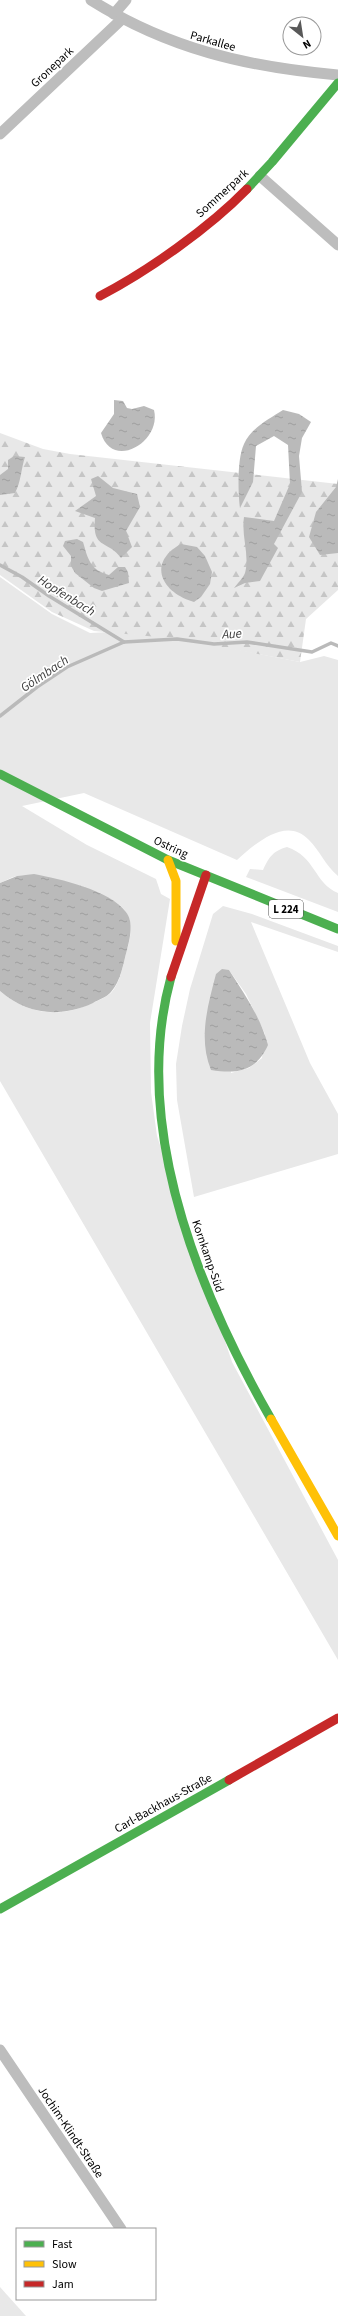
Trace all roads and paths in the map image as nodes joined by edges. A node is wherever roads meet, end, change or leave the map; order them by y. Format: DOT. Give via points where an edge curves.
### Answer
graph roads {
  1 [pos="91,0"];
  2 [pos="126,0"];
  3 [pos="118,16"];
  4 [pos="337,76"];
  5 [pos="0,134"];
  6 [pos="260,176"];
  7 [pos="338,244"];
  8 [pos="100,296"];
  9 [pos="0,774"];
  10 [pos="168,860"];
  11 [pos="206,875"];
  12 [pos="195,881"];
  13 [pos="185,890"];
  14 [pos="177,900"];
  15 [pos="338,929"];
  16 [pos="176,955"];
  17 [pos="338,1536"];
  18 [pos="338,1718"];
  19 [pos="0,1908"];
  20 [pos="0,2050"];
  21 [pos="120,2228"];
  1 -- 3 [label="street, Parkallee"];
  2 -- 3 [label="street, Gronepark"];
  3 -- 4 [label="street, Parkallee" via="169,40 213,55 259,66"];
  3 -- 5 [label="street, Gronepark"];
  4 -- 6 [label="street, Sommerpark"];
  6 -- 7 [label="street"];
  6 -- 8 [label="street, Sommerpark" via="215,218 133,278"];
  9 -- 10 [label="street, Ostring / L 224"];
  10 -- 11 [label="street, Ostring / L 224"];
  10 -- 14 [label="street, Kornkamp-Süd" via="176,881"];
  11 -- 12 [label="street"];
  11 -- 15 [label="street, Ostring / L 224"];
  11 -- 16 [label="street, Kornkamp-Süd"];
  13 -- 14 [label="street"];
  14 -- 16 [label="street, Kornkamp-Süd"];
  16 -- 17 [label="street, Kornkamp-Süd" via="162,1019 159,1094 165,1138 184,1224 219,1319 253,1386"];
  18 -- 19 [label="street, Carl-Backhaus-Straße"];
  20 -- 21 [label="street, Jochim-Klindt-Straße"];
}
